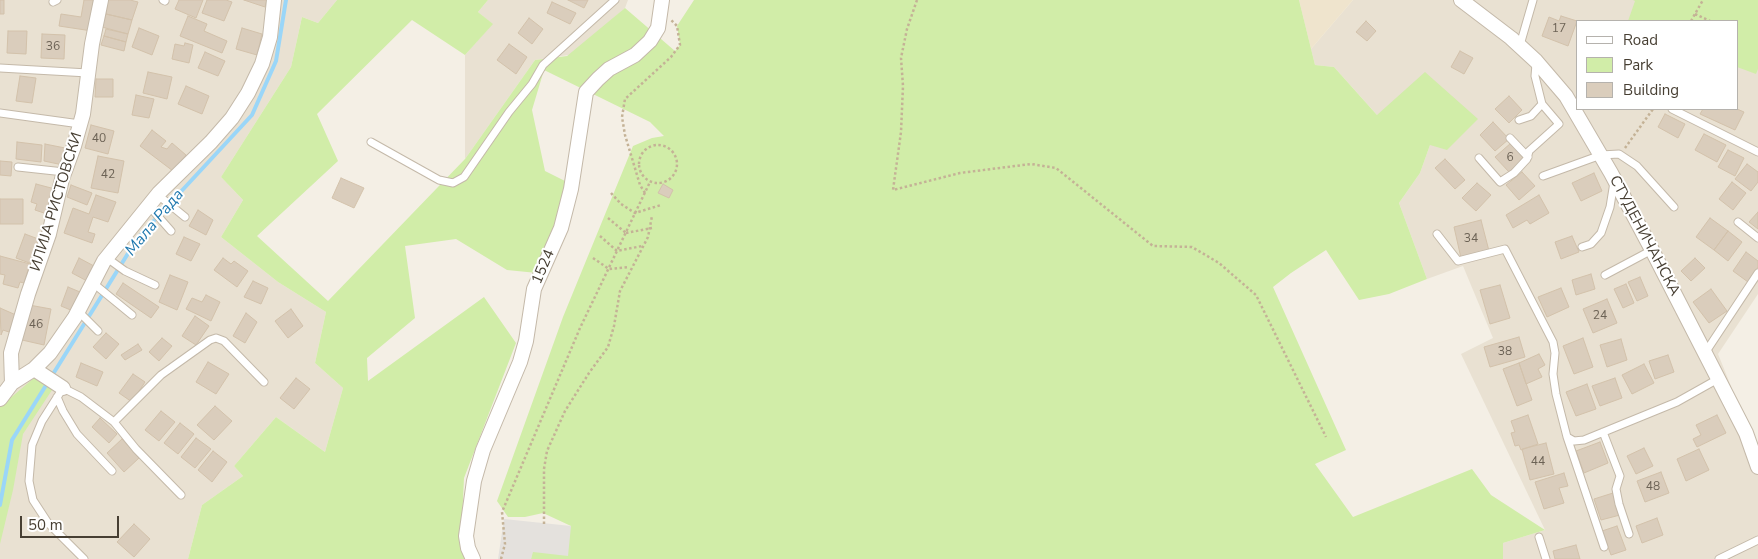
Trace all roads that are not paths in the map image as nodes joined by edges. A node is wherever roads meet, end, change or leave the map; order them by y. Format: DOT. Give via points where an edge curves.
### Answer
graph roads {
  1 [pos="100,0"];
  2 [pos="274,0"];
  3 [pos="615,0"];
  4 [pos="1461,0"];
  5 [pos="1533,0"];
  6 [pos="662,5"];
  7 [pos="1519,46"];
  8 [pos="1536,61"];
  9 [pos="0,68"];
  10 [pos="88,73"];
  11 [pos="1571,96"];
  12 [pos="1542,104"];
  13 [pos="1578,110"];
  14 [pos="1674,110"];
  15 [pos="0,113"];
  16 [pos="1519,120"];
  17 [pos="80,124"];
  18 [pos="1510,138"];
  19 [pos="371,142"];
  20 [pos="1758,152"];
  21 [pos="1601,155"];
  22 [pos="1528,157"];
  23 [pos="1479,158"];
  24 [pos="18,167"];
  25 [pos="64,172"];
  26 [pos="1543,176"];
  27 [pos="1615,180"];
  28 [pos="157,204"];
  29 [pos="1674,207"];
  30 [pos="185,217"];
  31 [pos="1738,222"];
  32 [pos="171,231"];
  33 [pos="1437,234"];
  34 [pos="1758,238"];
  35 [pos="1582,247"];
  36 [pos="1652,250"];
  37 [pos="111,261"];
  38 [pos="1758,273"];
  39 [pos="1605,274"];
  40 [pos="155,285"];
  41 [pos="96,286"];
  42 [pos="80,314"];
  43 [pos="132,315"];
  44 [pos="98,331"];
  45 [pos="1705,353"];
  46 [pos="34,369"];
  47 [pos="1718,378"];
  48 [pos="264,382"];
  49 [pos="12,383"];
  50 [pos="60,392"];
  51 [pos="0,399"];
  52 [pos="114,422"];
  53 [pos="1603,432"];
  54 [pos="1567,437"];
  55 [pos="1756,456"];
  56 [pos="112,471"];
  57 [pos="180,495"];
  58 [pos="1629,534"];
  59 [pos="1539,537"];
  60 [pos="1758,540"];
  61 [pos="1604,547"];
  62 [pos="84,559"];
  63 [pos="473,559"];
  64 [pos="1546,559"];
  65 [pos="1719,559"];
  1 -- 10 [label="street, ИЛИЈА РИСТОВСКИ"];
  2 -- 28 [label="street" via="270,37 248,93 232,118"];
  3 -- 19 [label="lane" via="543,66 464,177 454,183 439,180"];
  4 -- 7 [label="street, СТУДЕНИЧАНСКА"];
  5 -- 7 [label="lane"];
  6 -- 63 [label="street, 1524" via="658,28 650,41 635,55 609,69 586,92 571,189 561,228 534,289 520,362 483,450 474,481 466,536"];
  7 -- 8 [label="street, СТУДЕНИЧАНСКА"];
  8 -- 11 [label="street, СТУДЕНИЧАНСКА"];
  8 -- 12 [label="lane" via="1535,76"];
  9 -- 10 [label="lane"];
  10 -- 17 [label="street, ИЛИЈА РИСТОВСКИ"];
  12 -- 16 [label="lane" via="1531,116"];
  12 -- 22 [label="lane" via="1559,124 1529,151"];
  13 -- 21 [label="street, СТУДЕНИЧАНСКА"];
  14 -- 20 [label="lane"];
  15 -- 17 [label="lane"];
  17 -- 25 [label="street, ИЛИЈА РИСТОВСКИ"];
  18 -- 22 [label="lane"];
  21 -- 26 [label="lane"];
  21 -- 27 [label="street, СТУДЕНИЧАНСКА"];
  21 -- 29 [label="lane" via="1619,154 1637,166"];
  22 -- 23 [label="lane" via="1514,173 1500,182"];
  24 -- 25 [label="lane"];
  25 -- 49 [label="street, ИЛИЈА РИСТОВСКИ" via="49,234 11,353"];
  27 -- 35 [label="lane" via="1602,233 1591,244"];
  27 -- 36 [label="street, СТУДЕНИЧАНСКА"];
  28 -- 30 [label="lane" via="174,208"];
  28 -- 32 [label="lane" via="162,220"];
  28 -- 37 [label="street"];
  31 -- 34 [label="lane"];
  33 -- 54 [label="lane" via="1458,262 1505,249 1554,342 1554,381"];
  36 -- 39 [label="lane"];
  36 -- 45 [label="street, СТУДЕНИЧАНСКА"];
  37 -- 40 [label="lane" via="124,271"];
  37 -- 41 [label="street"];
  38 -- 45 [label="lane"];
  41 -- 42 [label="street"];
  41 -- 43 [label="lane"];
  42 -- 44 [label="lane"];
  42 -- 46 [label="street"];
  45 -- 47 [label="street, СТУДЕНИЧАНСКА"];
  46 -- 49 [label="street"];
  46 -- 50 [label="street"];
  47 -- 53 [label="lane" via="1677,402"];
  47 -- 55 [label="street, СТУДЕНИЧАНСКА"];
  48 -- 52 [label="lane" via="224,341 216,338 161,375"];
  49 -- 51 [label="street"];
  50 -- 52 [label="lane" via="81,397"];
  50 -- 56 [label="lane" via="63,411 77,434"];
  50 -- 62 [label="lane" via="32,445 29,481 33,500 48,523"];
  52 -- 57 [label="lane"];
  53 -- 54 [label="lane" via="1584,440 1574,441"];
  53 -- 58 [label="lane" via="1620,476 1616,489"];
  54 -- 61 [label="lane"];
  59 -- 64 [label="lane"];
  60 -- 65 [label="lane"];
}
